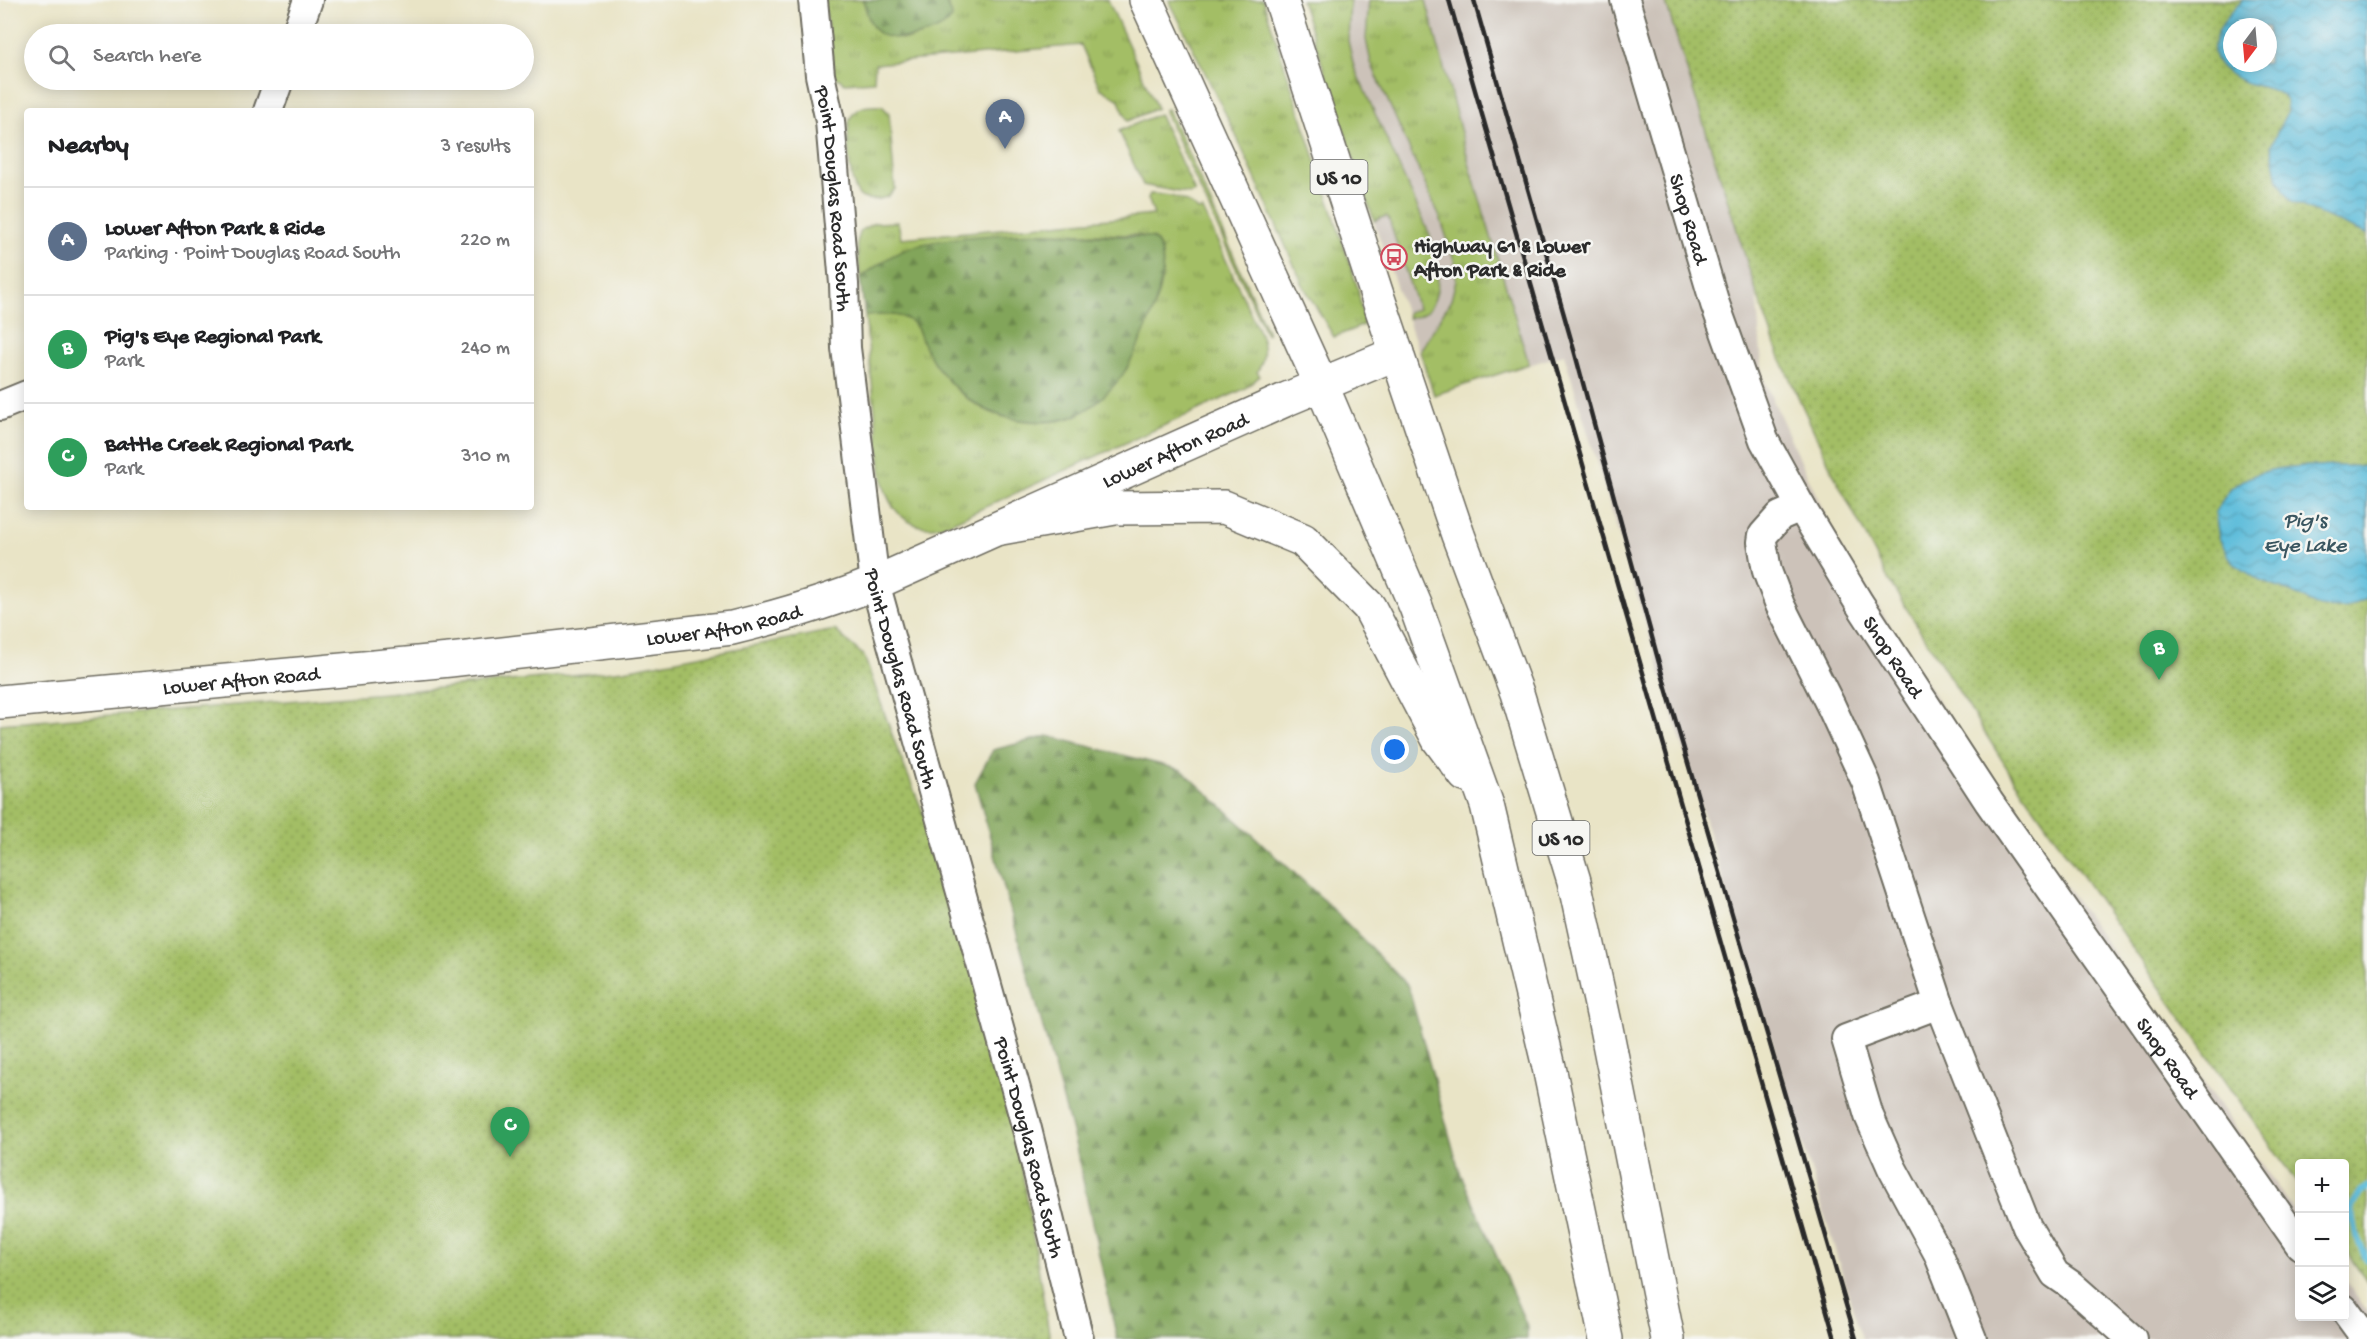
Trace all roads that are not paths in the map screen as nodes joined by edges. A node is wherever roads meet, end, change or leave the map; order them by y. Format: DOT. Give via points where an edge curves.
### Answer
graph roads {
  1 [pos="308,0"];
  2 [pos="813,0"];
  3 [pos="1146,0"];
  4 [pos="1281,0"];
  5 [pos="1626,0"];
  6 [pos="300,24"];
  7 [pos="275,90"];
  8 [pos="269,108"];
  9 [pos="1397,353"];
  10 [pos="1321,384"];
  11 [pos="24,396"];
  12 [pos="0,406"];
  13 [pos="1801,507"];
  14 [pos="1001,528"];
  15 [pos="875,583"];
  16 [pos="0,702"];
  17 [pos="1487,805"];
  18 [pos="1939,1004"];
  19 [pos="2295,1238"];
  20 [pos="2349,1315"];
  21 [pos="1079,1339"];
  22 [pos="1606,1339"];
  23 [pos="1668,1339"];
  24 [pos="1972,1339"];
  25 [pos="2132,1339"];
  26 [pos="2366,1339"];
  1 -- 6 [label="street"];
  2 -- 15 [label="street, Point Douglas Road South" via="820,75 830,122 846,348"];
  3 -- 10 [label="main road"];
  4 -- 9 [label="main road, US 10"];
  5 -- 13 [label="street, Shop Road" via="1741,382 1764,440"];
  7 -- 8 [label="street"];
  9 -- 10 [label="main road, Lower Afton Road"];
  9 -- 23 [label="main road, US 10" via="1458,535 1517,693 1574,881"];
  10 -- 14 [label="main road, Lower Afton Road"];
  10 -- 17 [label="main road" via="1416,607"];
  11 -- 12 [label="street"];
  13 -- 18 [label="street" via="1780,516 1763,535 1767,571 1866,782"];
  13 -- 19 [label="street, Shop Road" via="1912,687 1989,802"];
  14 -- 15 [label="main road, Lower Afton Road"];
  14 -- 17 [label="main road" via="1115,508 1224,507 1303,540 1369,607 1439,740"];
  15 -- 16 [label="main road, Lower Afton Road" via="809,607 732,628 450,660"];
  15 -- 21 [label="street, Point Douglas Road South" via="1018,1095"];
  17 -- 22 [label="main road" via="1549,1067"];
  18 -- 24 [label="street" via="1845,1039 1869,1116 1938,1253"];
  18 -- 25 [label="street" via="2026,1227 2055,1275"];
  20 -- 26 [label="street"];
}
